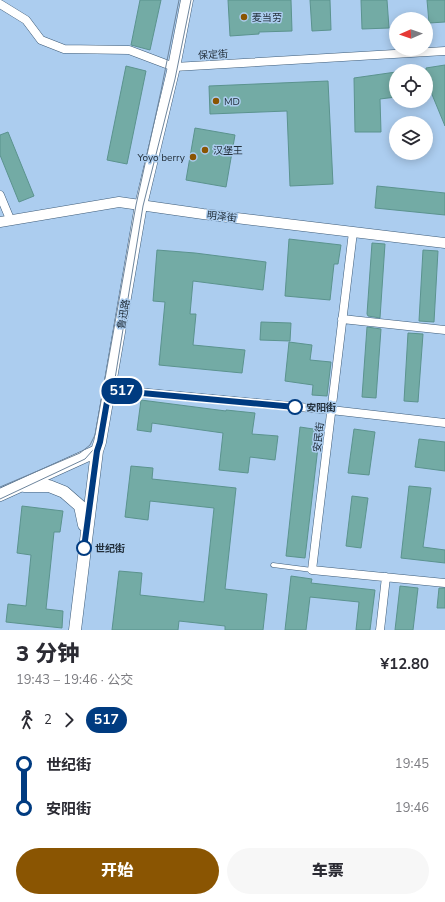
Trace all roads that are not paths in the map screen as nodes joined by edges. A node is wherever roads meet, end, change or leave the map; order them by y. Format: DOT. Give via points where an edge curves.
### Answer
graph roads {
  1 [pos="187,0"];
  2 [pos="1,2"];
  3 [pos="445,51"];
  4 [pos="174,67"];
  5 [pos="0,195"];
  6 [pos="141,205"];
  7 [pos="5,220"];
  8 [pos="353,232"];
  9 [pos="445,243"];
  10 [pos="342,319"];
  11 [pos="445,330"];
  12 [pos="107,390"];
  13 [pos="331,410"];
  14 [pos="445,423"];
  15 [pos="97,451"];
  16 [pos="19,487"];
  17 [pos="0,495"];
  18 [pos="86,533"];
  19 [pos="273,565"];
  20 [pos="312,570"];
  21 [pos="386,577"];
  22 [pos="445,583"];
  23 [pos="75,630"];
  24 [pos="380,630"];
  1 -- 4 [label="main road, 鲁迅路"];
  2 -- 4 [label="street, 保定街" via="26,20 41,40 64,48 129,50"];
  3 -- 4 [label="street, 保定街"];
  4 -- 6 [label="main road, 鲁迅路"];
  5 -- 7 [label="street"];
  6 -- 7 [label="street, 明泽街" via="119,202"];
  6 -- 8 [label="street, 明泽街"];
  6 -- 12 [label="main road, 鲁迅路"];
  8 -- 9 [label="street, 明泽街"];
  8 -- 10 [label="street, 安民街"];
  10 -- 11 [label="street"];
  10 -- 13 [label="street, 安民街"];
  12 -- 13 [label="street"];
  12 -- 15 [label="main road, 鲁迅路"];
  13 -- 14 [label="street"];
  13 -- 20 [label="street, 安民街"];
  15 -- 16 [label="main road"];
  15 -- 18 [label="main road, 鲁迅路"];
  16 -- 17 [label="main road"];
  16 -- 18 [label="main road" via="49,486 64,492 80,506"];
  18 -- 23 [label="main road, 鲁迅路"];
  19 -- 20 [label="lane"];
  20 -- 21 [label="street"];
  21 -- 22 [label="street"];
  21 -- 24 [label="street"];
}
